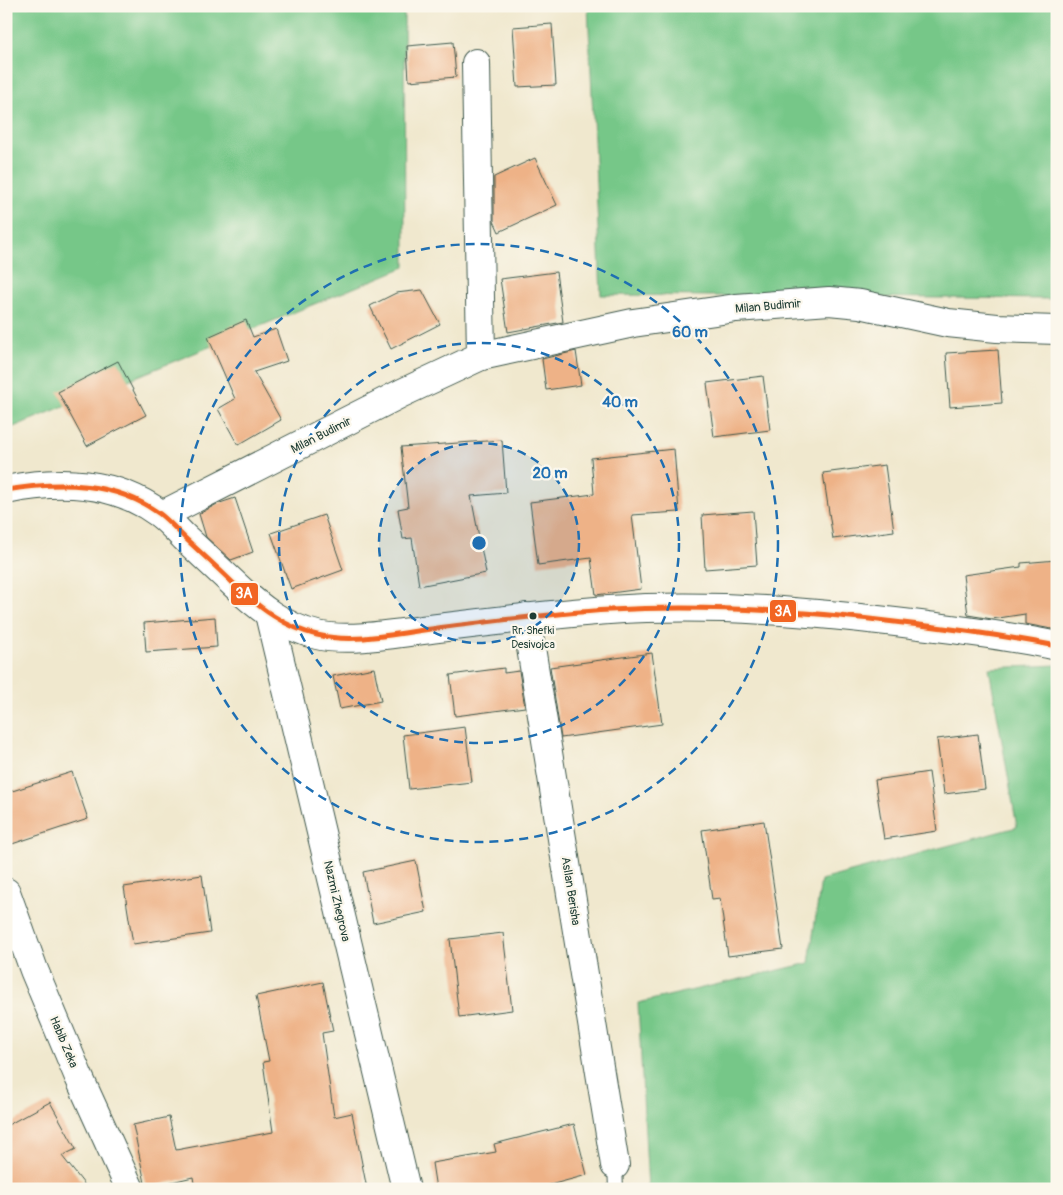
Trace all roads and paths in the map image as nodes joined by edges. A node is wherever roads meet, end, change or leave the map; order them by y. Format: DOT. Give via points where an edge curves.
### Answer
graph roads {
  1 [pos="476,63"];
  2 [pos="1057,330"];
  3 [pos="481,356"];
  4 [pos="6,490"];
  5 [pos="162,515"];
  6 [pos="269,614"];
  7 [pos="526,617"];
  8 [pos="1057,646"];
  9 [pos="6,892"];
  10 [pos="615,1177"];
  11 [pos="130,1189"];
  12 [pos="406,1189"];
  1 -- 3 [label="street"];
  2 -- 3 [label="street, Milan Budimir" via="948,323 860,304 829,301 736,308 633,323"];
  3 -- 5 [label="street, Milan Budimir"];
  4 -- 5 [label="street" via="69,484 98,486 120,492"];
  5 -- 6 [label="street"];
  6 -- 7 [label="street" via="318,635 342,637 375,636"];
  6 -- 12 [label="street, Nazmi Zhegrova"];
  7 -- 8 [label="street" via="704,607 788,610 1020,638"];
  7 -- 10 [label="street, Asllan Berisha"];
  9 -- 11 [label="street, Habib Zeka" via="78,1075"];
}
